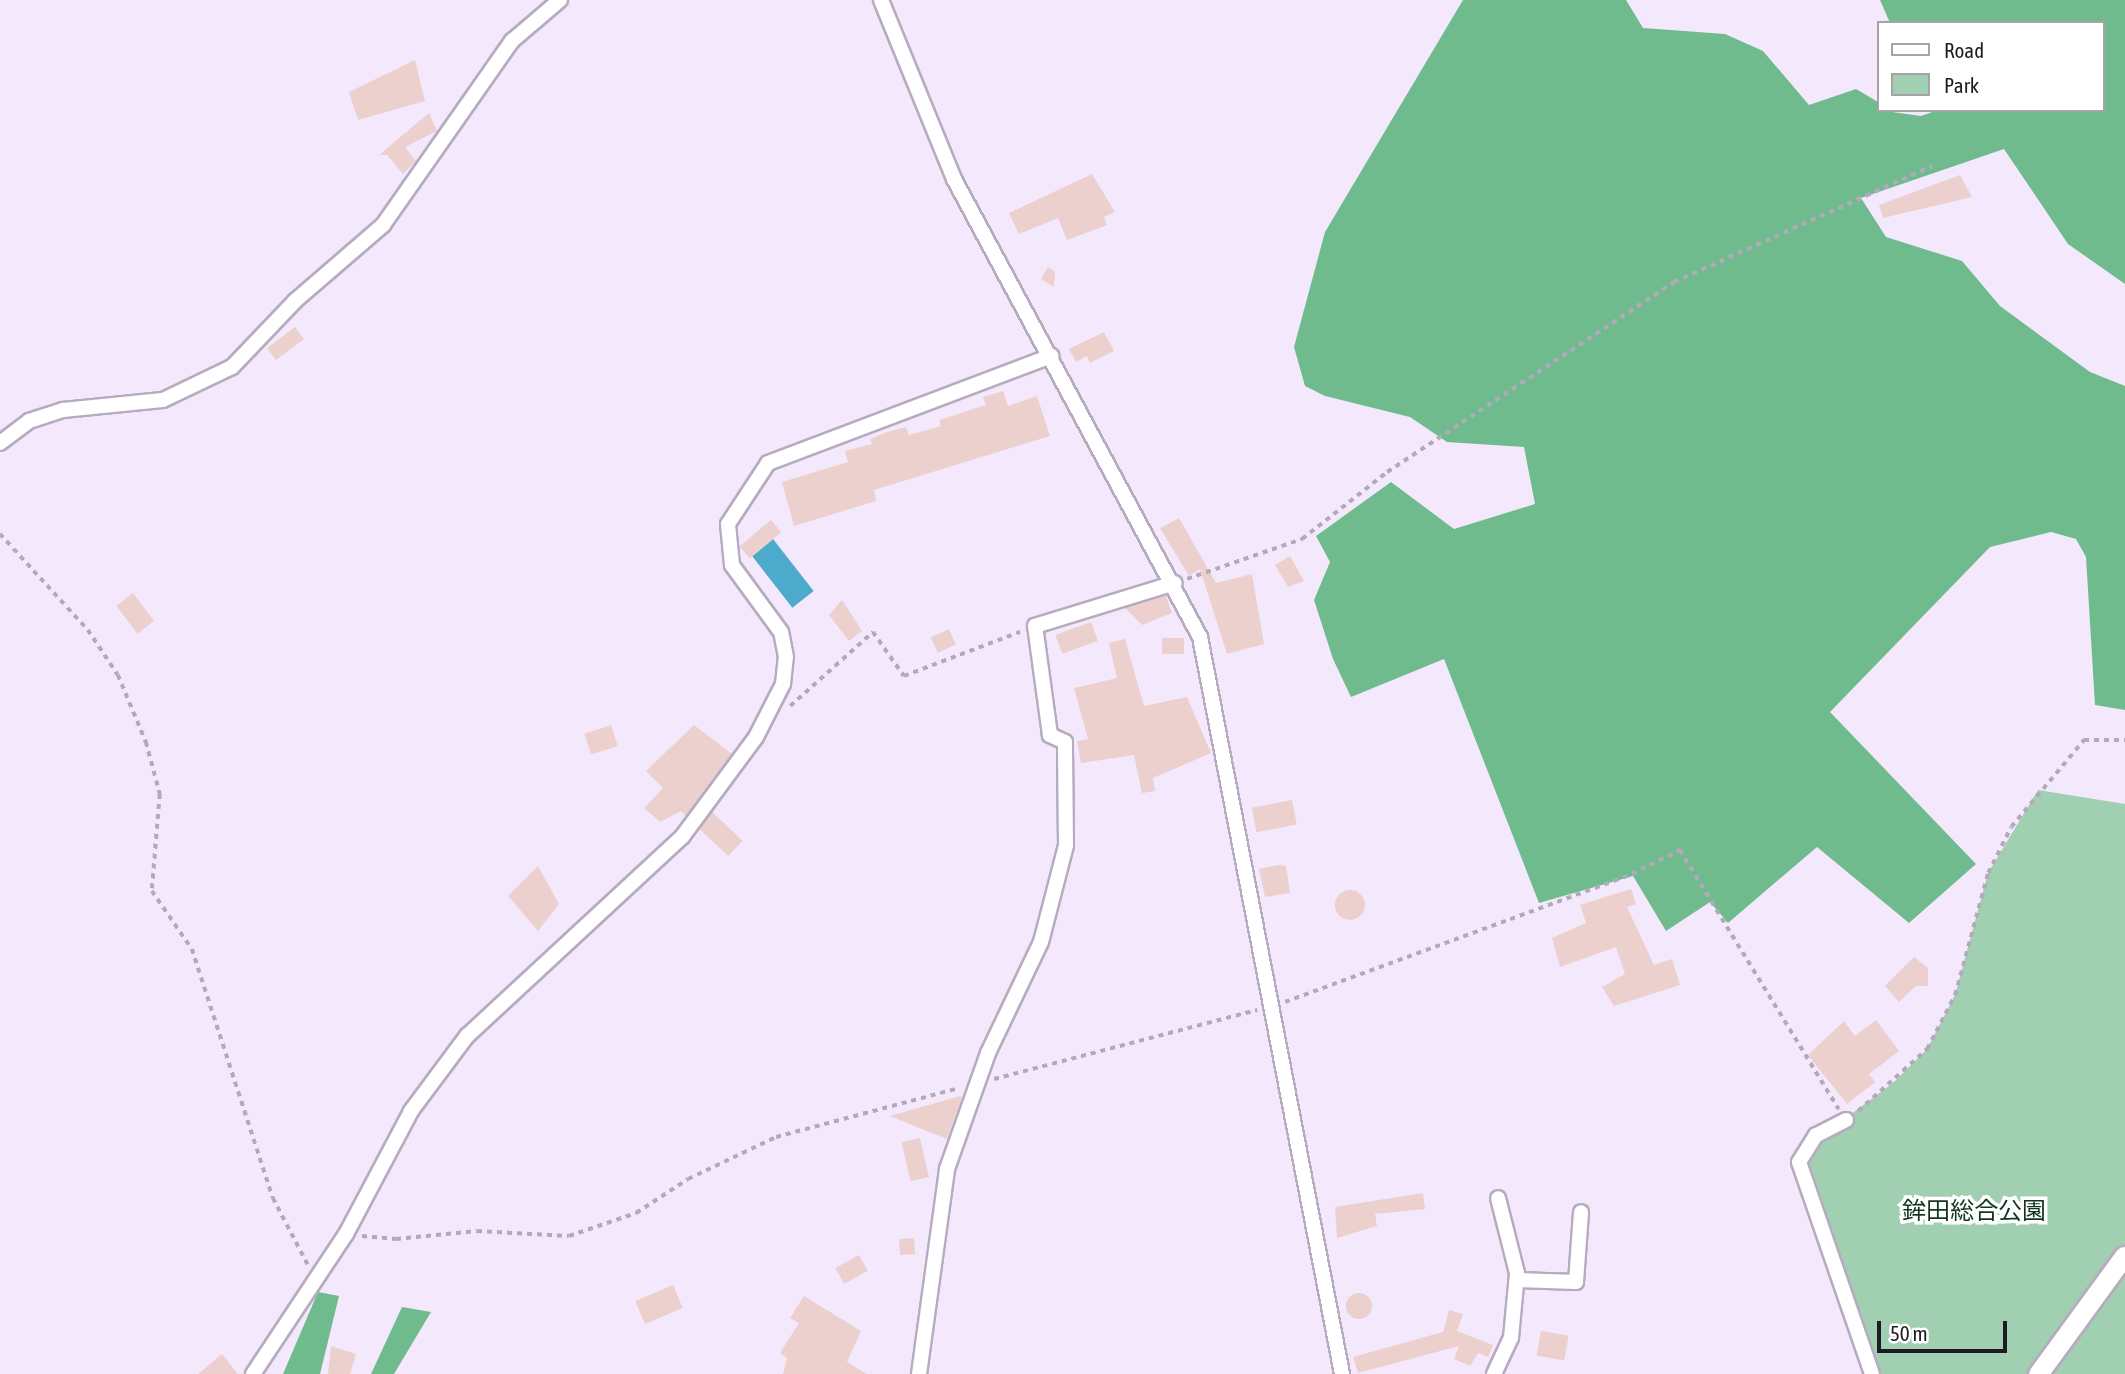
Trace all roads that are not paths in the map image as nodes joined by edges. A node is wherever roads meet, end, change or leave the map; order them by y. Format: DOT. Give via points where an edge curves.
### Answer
graph roads {
  1 [pos="560,0"];
  2 [pos="881,0"];
  3 [pos="1051,356"];
  4 [pos="0,443"];
  5 [pos="1175,583"];
  6 [pos="1846,1120"];
  7 [pos="1499,1198"];
  8 [pos="1581,1212"];
  9 [pos="2124,1256"];
  10 [pos="1517,1280"];
  11 [pos="253,1374"];
  12 [pos="919,1374"];
  13 [pos="1342,1374"];
  14 [pos="1494,1374"];
  15 [pos="1872,1374"];
  16 [pos="2038,1374"];
  1 -- 4 [label="street" via="512,41 383,225 295,301 232,367 163,400 63,410 29,421"];
  2 -- 3 [label="street" via="944,159"];
  3 -- 5 [label="street"];
  3 -- 11 [label="street" via="768,463 728,524 732,565 780,632 786,657 783,684 756,737 682,837 467,1036 411,1111 346,1234"];
  5 -- 12 [label="street" via="1035,626 1050,735 1065,742 1066,845 1041,942 975,1084 943,1186"];
  5 -- 13 [label="street" via="1200,637 1212,688"];
  6 -- 15 [label="street" via="1816,1135 1799,1163"];
  7 -- 10 [label="street"];
  8 -- 10 [label="street" via="1576,1282"];
  9 -- 16 [label="street"];
  10 -- 14 [label="street" via="1511,1338"];
}
